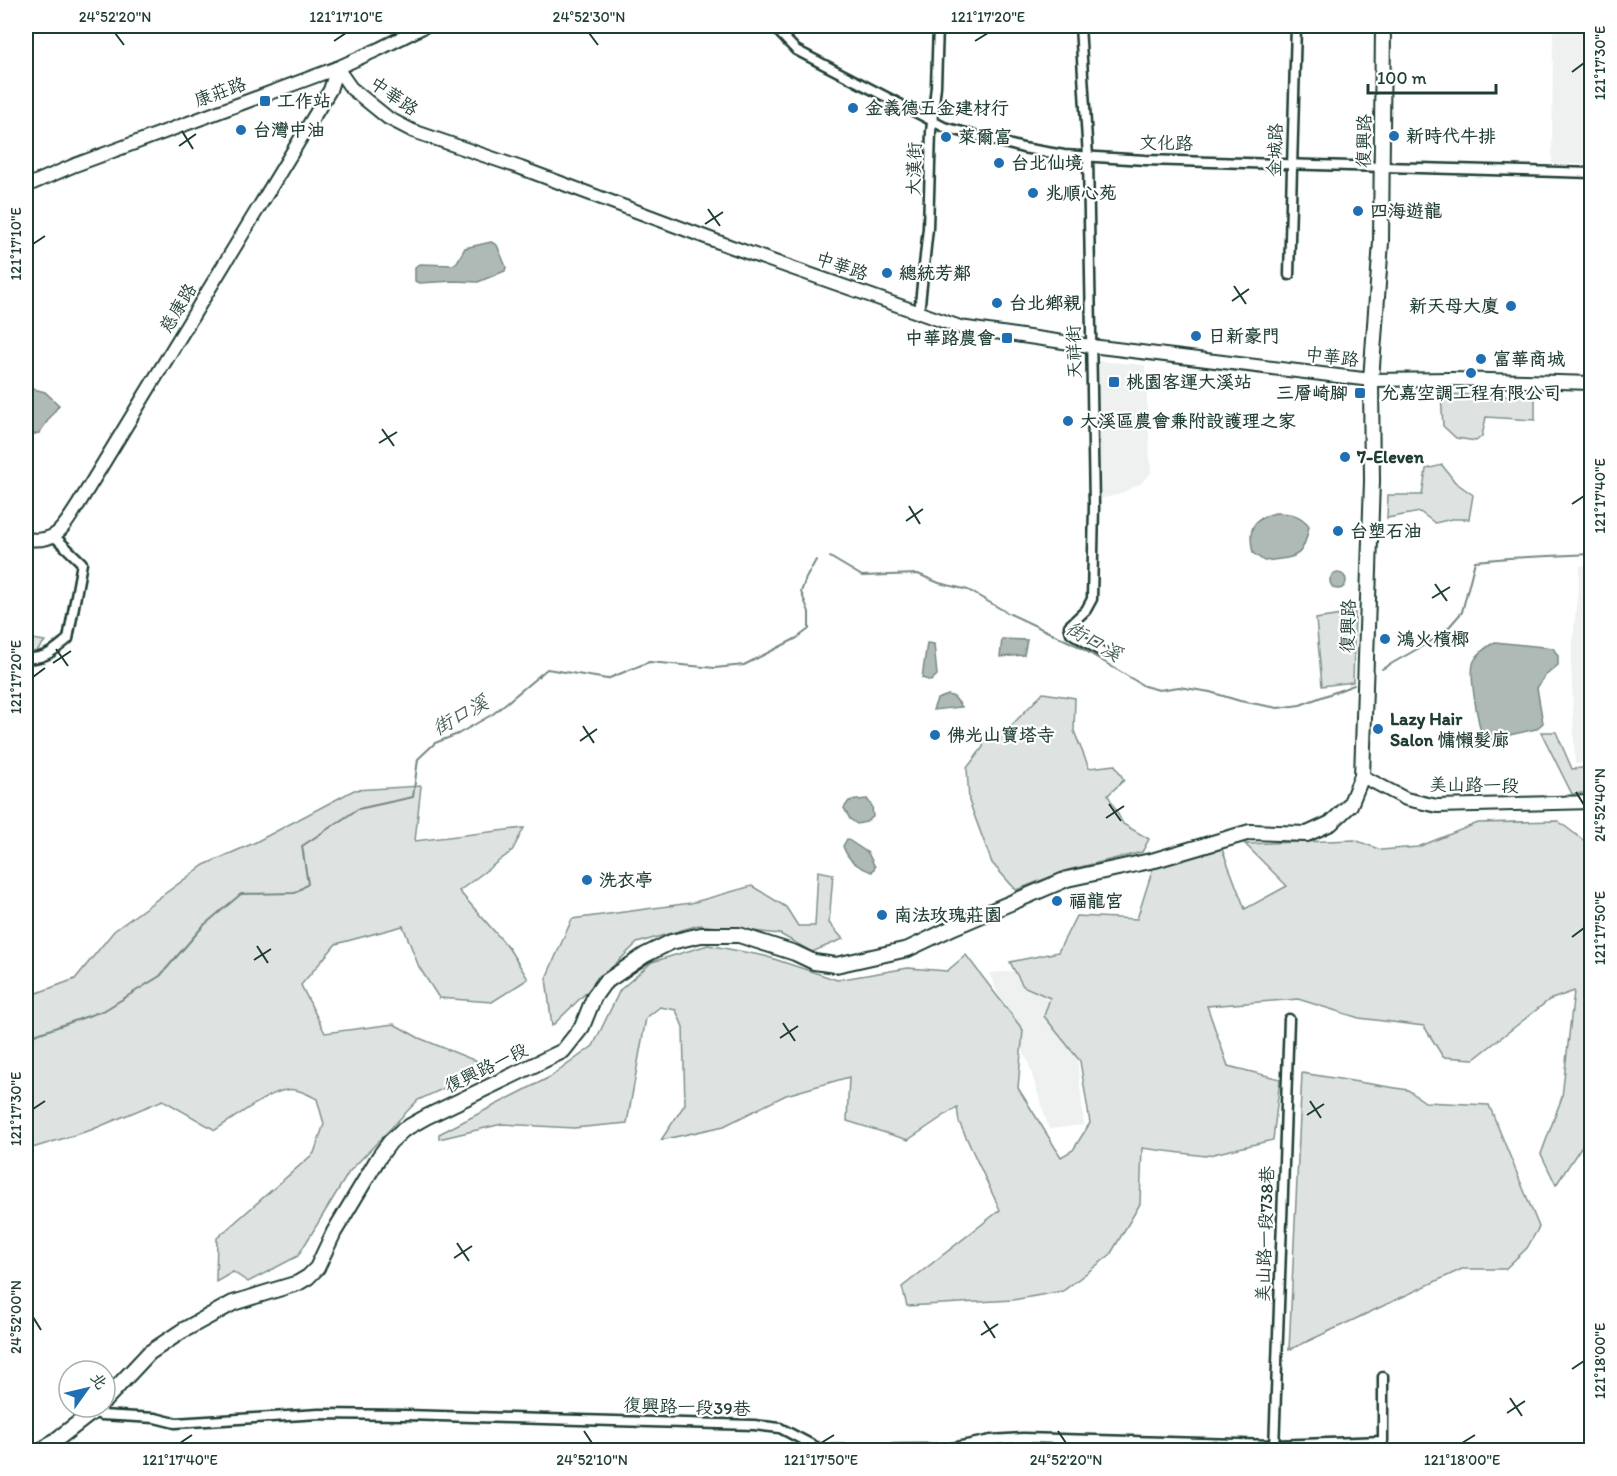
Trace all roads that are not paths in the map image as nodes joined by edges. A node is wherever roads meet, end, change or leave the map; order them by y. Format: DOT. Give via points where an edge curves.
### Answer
graph roads {
  1 [pos="425,26"];
  2 [pos="773,26"];
  3 [pos="938,26"];
  4 [pos="1080,26"];
  5 [pos="1296,26"];
  6 [pos="1383,26"];
  7 [pos="337,68"];
  8 [pos="931,120"];
  9 [pos="1088,157"];
  10 [pos="1291,163"];
  11 [pos="1382,167"];
  12 [pos="1592,173"];
  13 [pos="26,186"];
  14 [pos="1289,275"];
  15 [pos="919,313"];
  16 [pos="1091,346"];
  17 [pos="1371,380"];
  18 [pos="1592,383"];
  19 [pos="54,536"];
  20 [pos="26,539"];
  21 [pos="1102,652"];
  22 [pos="26,658"];
  23 [pos="1362,776"];
  24 [pos="1592,802"];
  25 [pos="949,930"];
  26 [pos="1289,1019"];
  27 [pos="1383,1377"];
  28 [pos="117,1388"];
  29 [pos="117,1416"];
  30 [pos="84,1419"];
  31 [pos="1274,1448"];
  32 [pos="43,1450"];
  1 -- 7 [label="street, 康莊路"];
  2 -- 8 [label="street, 文化路" via="796,50"];
  3 -- 8 [label="street, 大漢街"];
  4 -- 9 [label="street, 天祥街"];
  5 -- 10 [label="street, 金城路"];
  6 -- 11 [label="main road, 復興路"];
  7 -- 13 [label="street, 康莊路"];
  7 -- 15 [label="street, 中華路" via="351,88 388,118 413,131"];
  7 -- 19 [label="street, 慈康路" via="330,90 280,175 116,445"];
  8 -- 9 [label="street, 文化路" via="1023,148"];
  8 -- 15 [label="street, 大漢街" via="928,228"];
  9 -- 10 [label="street, 文化路"];
  9 -- 16 [label="street, 天祥街"];
  10 -- 11 [label="street, 文化路"];
  10 -- 14 [label="street, 金城路"];
  11 -- 12 [label="street, 文化路"];
  11 -- 17 [label="main road, 復興路"];
  15 -- 16 [label="street, 中華路" via="960,327"];
  16 -- 17 [label="street, 中華路"];
  16 -- 21 [label="street, 天祥街" via="1092,599 1069,627 1071,633"];
  17 -- 18 [label="street, 中華路"];
  17 -- 23 [label="main road, 復興路" via="1372,490"];
  19 -- 20 [label="street" via="42,541"];
  19 -- 22 [label="street" via="82,563 68,639 47,656"];
  23 -- 24 [label="street, 美山路一段" via="1406,799 1437,806"];
  23 -- 25 [label="main road, 復興路" via="1350,805 1331,823 1307,834 1250,832 1155,860 1067,879"];
  25 -- 28 [label="main road, 復興路一段" via="908,949 836,965 814,962 739,935 701,935 671,942 645,955 604,984 582,1027 563,1051 426,1117 390,1142 334,1232 317,1268 308,1276 298,1283 233,1303 182,1331 149,1353"];
  26 -- 31 [label="street, 美山路一段738巷"];
  27 -- 31 [label="street, 復興路一段39巷" via="1383,1441"];
  29 -- 31 [label="street, 復興路一段39巷" via="175,1423 330,1414 754,1425 780,1428 822,1450 946,1449 1023,1438"];
  30 -- 32 [label="main road"];
}
